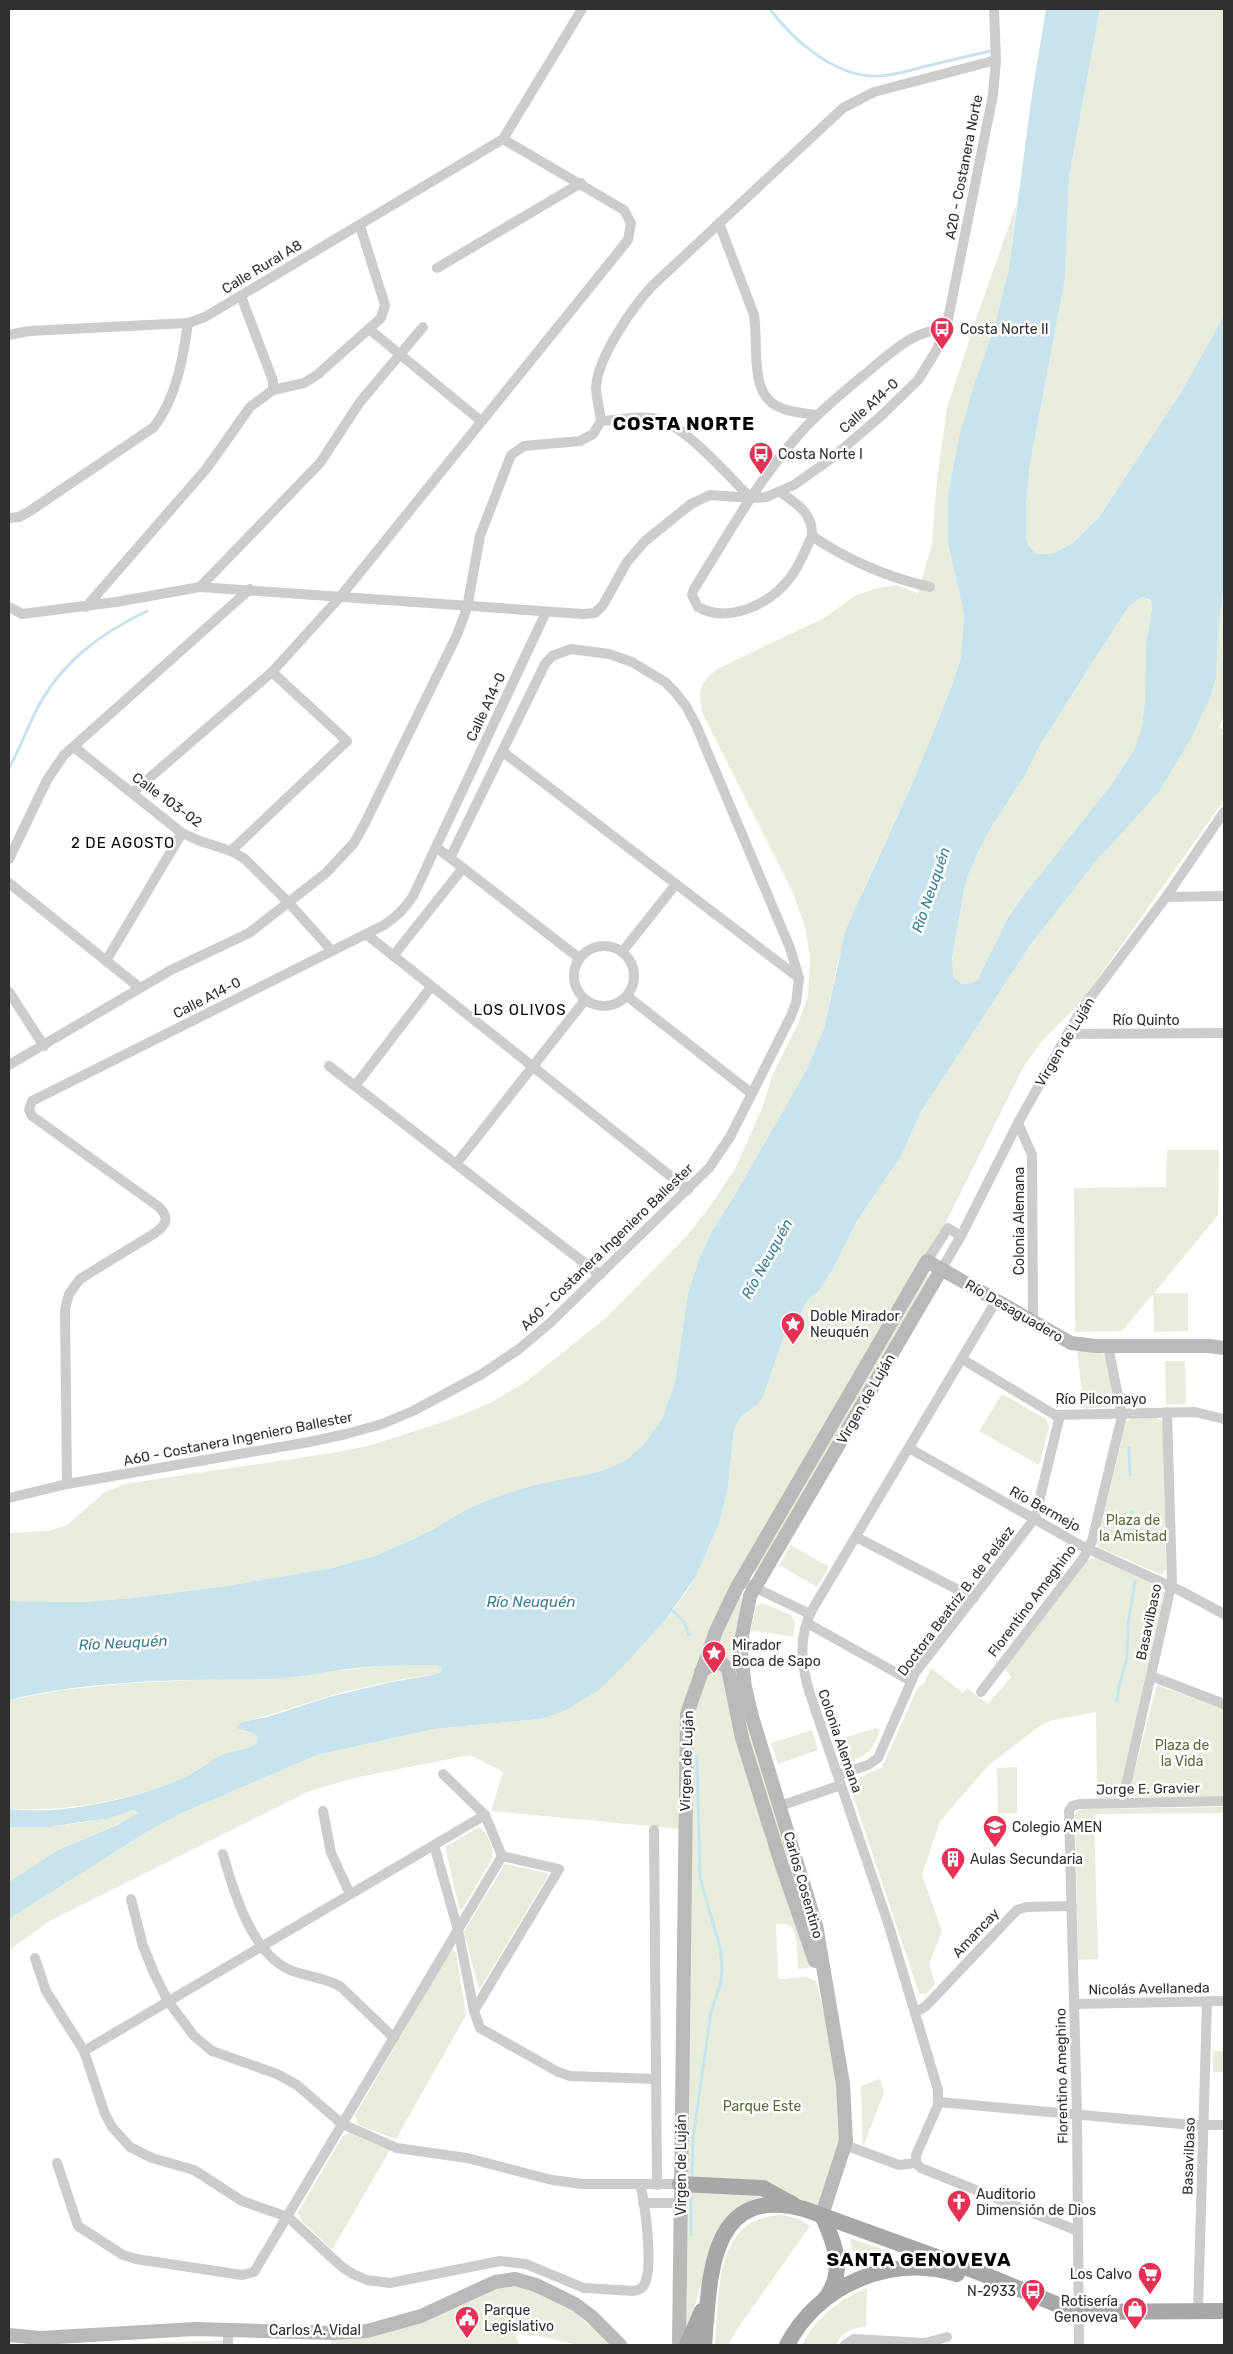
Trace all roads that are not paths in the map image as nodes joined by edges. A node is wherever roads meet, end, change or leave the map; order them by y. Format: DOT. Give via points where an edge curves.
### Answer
graph roads {
  1 [pos="582,9"];
  2 [pos="994,9"];
  3 [pos="996,60"];
  4 [pos="503,139"];
  5 [pos="581,183"];
  6 [pos="719,224"];
  7 [pos="360,226"];
  8 [pos="437,268"];
  9 [pos="241,296"];
  10 [pos="188,323"];
  11 [pos="423,327"];
  12 [pos="369,329"];
  13 [pos="946,329"];
  14 [pos="9,336"];
  15 [pos="399,356"];
  16 [pos="273,390"];
  17 [pos="817,415"];
  18 [pos="481,421"];
  19 [pos="601,421"];
  20 [pos="780,492"];
  21 [pos="751,498"];
  22 [pos="9,518"];
  23 [pos="812,536"];
  24 [pos="200,587"];
  25 [pos="930,587"];
  26 [pos="250,590"];
  27 [pos="340,597"];
  28 [pos="86,606"];
  29 [pos="9,607"];
  30 [pos="467,608"];
  31 [pos="546,612"];
  32 [pos="272,672"];
  33 [pos="74,747"];
  34 [pos="503,752"];
  35 [pos="132,793"];
  36 [pos="1224,812"];
  37 [pos="182,832"];
  38 [pos="436,847"];
  39 [pos="231,851"];
  40 [pos="450,858"];
  41 [pos="9,859"];
  42 [pos="463,868"];
  43 [pos="9,883"];
  44 [pos="676,884"];
  45 [pos="1224,896"];
  46 [pos="1166,897"];
  47 [pos="289,903"];
  48 [pos="366,934"];
  49 [pos="332,951"];
  50 [pos="622,952"];
  51 [pos="392,956"];
  52 [pos="579,958"];
  53 [pos="106,961"];
  54 [pos="799,978"];
  55 [pos="431,987"];
  56 [pos="140,988"];
  57 [pos="9,992"];
  58 [pos="627,996"];
  59 [pos="585,1000"];
  60 [pos="1224,1033"];
  61 [pos="1068,1034"];
  62 [pos="44,1046"];
  63 [pos="9,1065"];
  64 [pos="330,1066"];
  65 [pos="532,1066"];
  66 [pos="355,1086"];
  67 [pos="751,1093"];
  68 [pos="1018,1123"];
  69 [pos="456,1164"];
  70 [pos="688,1190"];
  71 [pos="961,1236"];
  72 [pos="927,1261"];
  73 [pos="941,1270"];
  74 [pos="600,1275"];
  75 [pos="996,1301"];
  76 [pos="1033,1323"];
  77 [pos="1108,1346"];
  78 [pos="1224,1348"];
  79 [pos="962,1359"];
  80 [pos="1122,1412"];
  81 [pos="1167,1412"];
  82 [pos="1060,1415"];
  83 [pos="1224,1419"];
  84 [pos="909,1448"];
  85 [pos="67,1484"];
  86 [pos="9,1498"];
  87 [pos="1034,1518"];
  88 [pos="856,1537"];
  89 [pos="1089,1549"];
  90 [pos="741,1581"];
  91 [pos="1171,1586"];
  92 [pos="755,1588"];
  93 [pos="974,1598"];
  94 [pos="1224,1614"];
  95 [pos="809,1618"];
  96 [pos="701,1673"];
  97 [pos="1151,1676"];
  98 [pos="911,1681"];
  99 [pos="981,1692"];
  100 [pos="1224,1704"];
  101 [pos="443,1774"];
  102 [pos="839,1780"];
  103 [pos="1224,1801"];
  104 [pos="1122,1803"];
  105 [pos="780,1806"];
  106 [pos="1072,1806"];
  107 [pos="323,1811"];
  108 [pos="485,1815"];
  109 [pos="654,1830"];
  110 [pos="434,1845"];
  111 [pos="223,1854"];
  112 [pos="502,1856"];
  113 [pos="350,1894"];
  114 [pos="131,1899"];
  115 [pos="1072,1906"];
  116 [pos="458,1930"];
  117 [pos="261,1946"];
  118 [pos="35,1958"];
  119 [pos="168,2001"];
  120 [pos="1224,2001"];
  121 [pos="1208,2002"];
  122 [pos="828,2004"];
  123 [pos="1074,2004"];
  124 [pos="474,2011"];
  125 [pos="915,2013"];
  126 [pos="394,2038"];
  127 [pos="84,2050"];
  128 [pos="656,2080"];
  129 [pos="939,2102"];
  130 [pos="1077,2115"];
  131 [pos="342,2124"];
  132 [pos="1224,2125"];
  133 [pos="1204,2126"];
  134 [pos="845,2145"];
  135 [pos="57,2163"];
  136 [pos="916,2163"];
  137 [pos="640,2184"];
  138 [pos="680,2184"];
  139 [pos="657,2185"];
  140 [pos="643,2203"];
  141 [pos="681,2204"];
  142 [pos="796,2206"];
  143 [pos="822,2215"];
  144 [pos="288,2217"];
  145 [pos="1078,2231"];
  146 [pos="708,2298"];
  147 [pos="823,2302"];
  148 [pos="1198,2311"];
  149 [pos="1224,2311"];
  150 [pos="1078,2313"];
  151 [pos="228,2329"];
  152 [pos="9,2335"];
  153 [pos="947,2337"];
  154 [pos="847,2343"];
  155 [pos="228,2345"];
  156 [pos="620,2345"];
  157 [pos="679,2345"];
  158 [pos="687,2345"];
  159 [pos="704,2345"];
  160 [pos="787,2345"];
  161 [pos="1079,2345"];
  1 -- 4 [label="street"];
  2 -- 3 [label="street, A20 - Costanera Norte"];
  3 -- 6 [label="street" via="874,92 842,108"];
  3 -- 13 [label="street, A20 - Costanera Norte" via="993,95"];
  4 -- 5 [label="street"];
  4 -- 7 [label="street, Calle Rural A8"];
  5 -- 8 [label="street"];
  5 -- 18 [label="street" via="629,216 631,232 628,240"];
  6 -- 17 [label="street" via="754,315 758,378 762,391 778,407"];
  6 -- 19 [label="street" via="647,292 624,321 598,377 596,394"];
  7 -- 9 [label="street, Calle Rural A8"];
  7 -- 12 [label="street" via="384,304 381,318"];
  9 -- 10 [label="street, Calle Rural A8"];
  9 -- 16 [label="street"];
  10 -- 14 [label="street, Calle Rural A8" via="29,331"];
  10 -- 22 [label="street" via="172,397 154,427 30,511"];
  11 -- 15 [label="street"];
  12 -- 15 [label="street"];
  12 -- 16 [label="street" via="317,375 304,383"];
  13 -- 17 [label="street" via="922,332 901,344"];
  13 -- 20 [label="street, Calle A14-0" via="928,366 903,396 832,458"];
  15 -- 18 [label="street"];
  15 -- 24 [label="street" via="360,402 320,463"];
  16 -- 28 [label="street" via="250,407 207,468"];
  17 -- 21 [label="street"];
  18 -- 27 [label="street"];
  19 -- 21 [label="street" via="640,418 674,425"];
  19 -- 30 [label="street" via="593,434 580,440 524,446 511,455 480,536"];
  20 -- 21 [label="street, Calle A14-0"];
  20 -- 23 [label="street" via="806,512"];
  21 -- 23 [label="street" via="694,589 692,595 698,606 711,612 727,613 766,599 790,577"];
  21 -- 31 [label="street, Calle A14-0" via="720,495 700,498 645,541 627,562 596,613"];
  23 -- 25 [label="street" via="868,568 898,580"];
  24 -- 26 [label="street"];
  24 -- 28 [label="street"];
  26 -- 27 [label="street"];
  26 -- 33 [label="street"];
  27 -- 30 [label="street"];
  27 -- 32 [label="street"];
  28 -- 29 [label="street" via="22,614"];
  30 -- 31 [label="street"];
  30 -- 47 [label="street" via="450,652 364,826 340,858"];
  31 -- 38 [label="street, Calle A14-0"];
  32 -- 35 [label="street"];
  32 -- 39 [label="street" via="347,741"];
  33 -- 35 [label="street, Calle 103-02"];
  33 -- 41 [label="street" via="56,765 47,780"];
  34 -- 40 [label="street"];
  34 -- 44 [label="street"];
  34 -- 54 [label="street" via="545,664 552,656 582,649 609,654 632,662 665,682 676,692 696,725 784,934"];
  35 -- 37 [label="street, Calle 103-02"];
  36 -- 46 [label="street, Virgen de Luján"];
  37 -- 39 [label="street, Calle 103-02"];
  37 -- 53 [label="street"];
  38 -- 40 [label="street"];
  38 -- 48 [label="street, Calle A14-0" via="407,907 398,916"];
  39 -- 47 [label="street, Calle 103-02" via="244,859"];
  40 -- 42 [label="street"];
  42 -- 51 [label="street"];
  42 -- 52 [label="street"];
  43 -- 53 [label="street"];
  44 -- 50 [label="street"];
  44 -- 54 [label="street"];
  45 -- 46 [label="street"];
  46 -- 61 [label="street, Virgen de Luján" via="1085,1005"];
  47 -- 49 [label="street, Calle 103-02"];
  47 -- 56 [label="street" via="236,941 170,970"];
  48 -- 49 [label="street, Calle A14-0"];
  48 -- 51 [label="street"];
  49 -- 85 [label="street, Calle A14-0" via="32,1101 29,1110 32,1116 159,1207 167,1219 155,1233 80,1279 69,1294 64,1310"];
  50 -- 52 [label="street" via="604,946"];
  50 -- 58 [label="street" via="633,968 632,987"];
  51 -- 55 [label="street"];
  52 -- 59 [label="street" via="573,978"];
  53 -- 56 [label="street"];
  54 -- 67 [label="street, A60 - Costanera Ingeniero Ballester" via="791,1016"];
  55 -- 65 [label="street"];
  55 -- 66 [label="street"];
  56 -- 62 [label="street"];
  57 -- 62 [label="street"];
  58 -- 59 [label="street" via="609,1006"];
  58 -- 67 [label="street"];
  59 -- 65 [label="street"];
  60 -- 61 [label="street, Río Quinto"];
  61 -- 68 [label="street, Virgen de Luján"];
  62 -- 63 [label="street"];
  64 -- 66 [label="street"];
  65 -- 69 [label="street"];
  65 -- 70 [label="street"];
  66 -- 69 [label="street"];
  67 -- 70 [label="street, A60 - Costanera Ingeniero Ballester" via="720,1153"];
  68 -- 71 [label="street, Virgen de Luján"];
  68 -- 76 [label="street, Colonia Alemana" via="1032,1155"];
  69 -- 74 [label="street"];
  70 -- 74 [label="street, A60 - Costanera Ingeniero Ballester"];
  71 -- 72 [label="street, Virgen de Luján" via="948,1228"];
  71 -- 73 [label="street, Virgen de Luján"];
  72 -- 73 [label="street, Río Desaguadero"];
  72 -- 90 [label="street, Virgen de Luján"];
  73 -- 75 [label="street, Río Desaguadero"];
  73 -- 92 [label="street, Virgen de Luján"];
  74 -- 85 [label="street, A60 - Costanera Ingeniero Ballester" via="550,1324 505,1359 412,1411 382,1424 309,1442"];
  75 -- 76 [label="street, Río Desaguadero"];
  75 -- 79 [label="street, Colonia Alemana"];
  76 -- 77 [label="street, Río Desaguadero" via="1071,1343"];
  77 -- 78 [label="street, Río Desaguadero"];
  77 -- 80 [label="street, Florentino Ameghino"];
  79 -- 82 [label="street, Río Pilcomayo" via="1048,1412"];
  79 -- 84 [label="street, Colonia Alemana"];
  80 -- 81 [label="street, Río Pilcomayo"];
  80 -- 82 [label="street, Río Pilcomayo"];
  80 -- 89 [label="street, Florentino Ameghino"];
  81 -- 83 [label="street, Río Pilcomayo" via="1200,1413"];
  81 -- 91 [label="street, Basavilbaso"];
  82 -- 87 [label="street, Doctora Beatriz B. de Peláez"];
  84 -- 87 [label="street, Río Bermejo"];
  84 -- 88 [label="street, Colonia Alemana"];
  85 -- 86 [label="street, A60 - Costanera Ingeniero Ballester"];
  87 -- 89 [label="street, Río Bermejo"];
  87 -- 93 [label="street, Doctora Beatriz B. de Peláez"];
  88 -- 93 [label="street"];
  88 -- 95 [label="street, Colonia Alemana"];
  89 -- 91 [label="street, Río Bermejo"];
  89 -- 99 [label="street, Florentino Ameghino"];
  90 -- 92 [label="street"];
  90 -- 96 [label="street, Virgen de Luján" via="720,1622"];
  91 -- 94 [label="street, Río Bermejo"];
  91 -- 97 [label="street, Basavilbaso"];
  92 -- 95 [label="street"];
  92 -- 105 [label="street, Carlos Cosentino" via="743,1624 741,1662 750,1710"];
  93 -- 98 [label="street, Doctora Beatriz B. de Peláez"];
  95 -- 98 [label="street"];
  95 -- 102 [label="street, Colonia Alemana" via="802,1649 804,1674"];
  96 -- 122 [label="street" via="713,1663 728,1668 742,1738"];
  96 -- 138 [label="street, Virgen de Luján" via="687,1718"];
  97 -- 100 [label="street"];
  97 -- 104 [label="street, Basavilbaso"];
  98 -- 102 [label="street, Doctora Beatriz B. de Peláez" via="878,1758"];
  101 -- 108 [label="street"];
  102 -- 105 [label="street, Doctora Beatriz B. de Peláez"];
  102 -- 125 [label="street, Colonia Alemana"];
  103 -- 104 [label="street, Jorge E. Gravier"];
  104 -- 106 [label="street, Jorge E. Gravier"];
  105 -- 122 [label="street, Carlos Cosentino" via="816,1925"];
  106 -- 115 [label="street, Florentino Ameghino" via="1069,1814"];
  107 -- 113 [label="street" via="332,1853"];
  108 -- 110 [label="street"];
  108 -- 112 [label="street"];
  109 -- 128 [label="street"];
  110 -- 113 [label="street"];
  110 -- 116 [label="street"];
  111 -- 117 [label="street" via="233,1890"];
  112 -- 116 [label="street"];
  112 -- 124 [label="street" via="558,1869"];
  113 -- 117 [label="street"];
  114 -- 119 [label="street" via="142,1946"];
  115 -- 123 [label="street, Florentino Ameghino"];
  115 -- 125 [label="street, Amancay" via="1017,1910 926,2006"];
  116 -- 124 [label="street"];
  116 -- 126 [label="street"];
  117 -- 119 [label="street"];
  117 -- 126 [label="street" via="284,1967 332,1982 341,1988"];
  118 -- 127 [label="street" via="46,1991"];
  119 -- 127 [label="street"];
  119 -- 131 [label="street" via="186,2027 212,2051 277,2074 297,2085"];
  120 -- 121 [label="street, Nicolás Avellaneda"];
  121 -- 123 [label="street, Nicolás Avellaneda"];
  121 -- 133 [label="street, Basavilbaso"];
  122 -- 134 [label="street, Carlos Cosentino" via="843,2084"];
  123 -- 130 [label="street, Florentino Ameghino"];
  124 -- 128 [label="street" via="484,2032 558,2072 579,2078"];
  125 -- 129 [label="street, Colonia Alemana"];
  126 -- 131 [label="street"];
  127 -- 144 [label="street" via="105,2114 130,2146 152,2158 194,2170 242,2201"];
  128 -- 139 [label="street"];
  129 -- 130 [label="street"];
  129 -- 136 [label="street" via="916,2155"];
  130 -- 133 [label="street"];
  130 -- 145 [label="street, Florentino Ameghino"];
  131 -- 137 [label="street" via="397,2148 467,2158 552,2180 582,2184"];
  131 -- 144 [label="street"];
  132 -- 133 [label="street"];
  133 -- 148 [label="street, Basavilbaso"];
  134 -- 136 [label="street" via="899,2164"];
  134 -- 143 [label="street, Carlos Cosentino"];
  135 -- 144 [label="street" via="78,2226 123,2255 136,2259 248,2276 254,2272"];
  136 -- 145 [label="street" via="921,2168"];
  137 -- 139 [label="street"];
  137 -- 140 [label="street"];
  138 -- 139 [label="street"];
  138 -- 141 [label="street, Virgen de Luján"];
  138 -- 142 [label="main road" via="763,2188"];
  140 -- 141 [label="street"];
  140 -- 144 [label="street" via="648,2240 646,2278 644,2286 634,2291 584,2288 526,2264 500,2260 390,2283 367,2280 342,2267"];
  141 -- 157 [label="street, Virgen de Luján"];
  142 -- 143 [label="main road"];
  142 -- 146 [label="main road" via="766,2205 747,2212 731,2224 715,2253"];
  143 -- 147 [label="main road" via="838,2258 834,2284"];
  143 -- 150 [label="main road" via="978,2272"];
  145 -- 150 [label="street, Florentino Ameghino"];
  146 -- 158 [label="main road"];
  146 -- 159 [label="main road"];
  147 -- 150 [label="main road" via="843,2287 872,2274 893,2268 917,2267 950,2272 1050,2309"];
  147 -- 160 [label="main road" via="800,2324"];
  148 -- 149 [label="main road"];
  148 -- 150 [label="main road"];
  150 -- 161 [label="street, Florentino Ameghino"];
  151 -- 152 [label="street, Carlos A. Vidal" via="40,2338"];
  151 -- 155 [label="street"];
  151 -- 156 [label="street, Carlos A. Vidal" via="331,2333 374,2330 421,2316 495,2282 515,2279 536,2285 575,2304"];
  153 -- 154 [label="street" via="929,2342 859,2339"];
}
